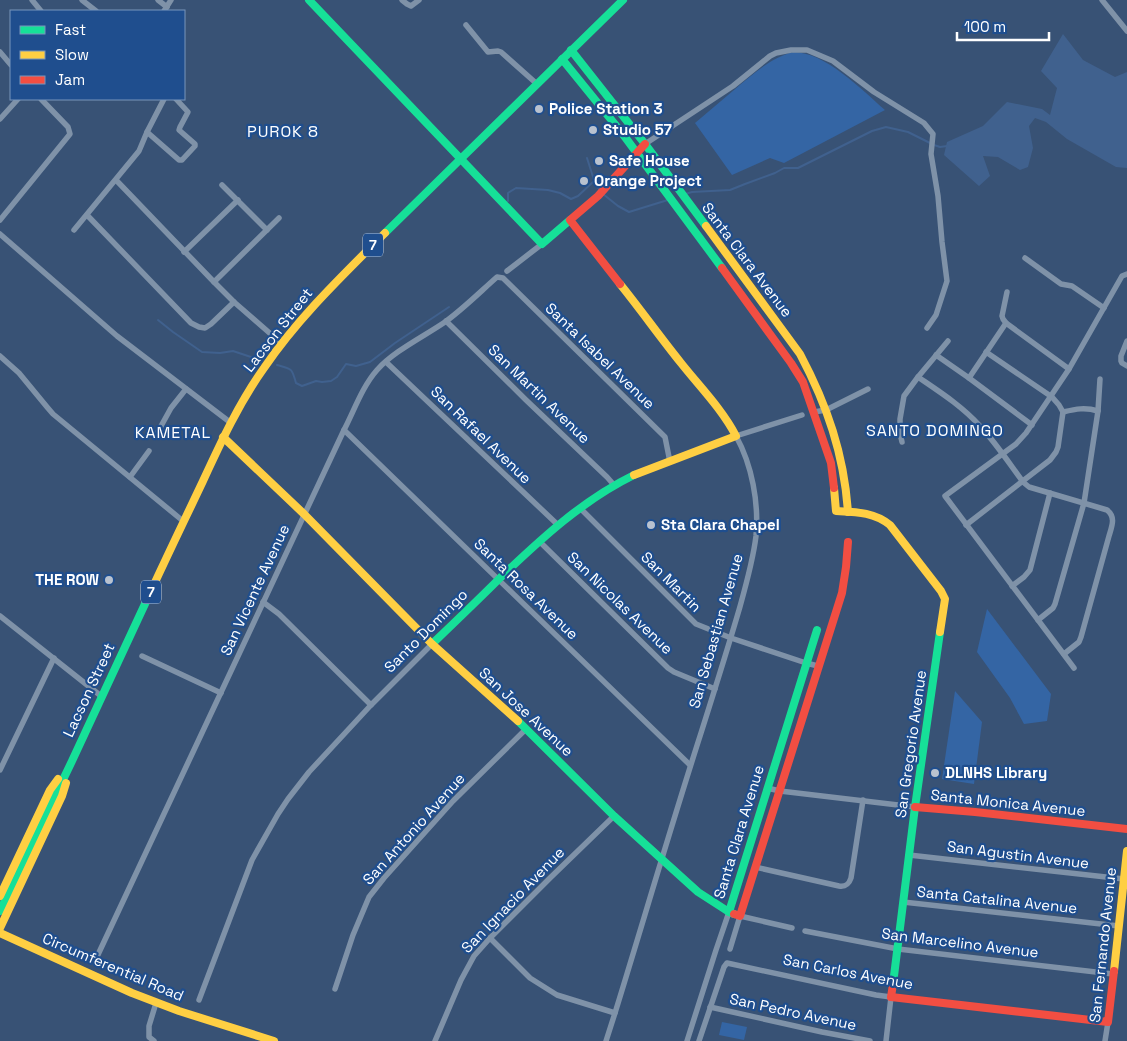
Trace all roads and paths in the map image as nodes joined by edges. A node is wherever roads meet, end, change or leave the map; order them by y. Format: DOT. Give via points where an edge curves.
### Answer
graph roads {
  1 [pos="32,0"];
  2 [pos="82,0"];
  3 [pos="158,0"];
  4 [pos="171,0"];
  5 [pos="309,0"];
  6 [pos="402,0"];
  7 [pos="419,0"];
  8 [pos="623,0"];
  9 [pos="1102,0"];
  10 [pos="166,9"];
  11 [pos="40,10"];
  12 [pos="95,10"];
  13 [pos="466,25"];
  14 [pos="1127,32"];
  15 [pos="571,50"];
  16 [pos="0,52"];
  17 [pos="562,59"];
  18 [pos="10,64"];
  19 [pos="537,84"];
  20 [pos="17,100"];
  21 [pos="42,100"];
  22 [pos="163,100"];
  23 [pos="177,100"];
  24 [pos="0,120"];
  25 [pos="146,132"];
  26 [pos="645,144"];
  27 [pos="638,152"];
  28 [pos="461,158"];
  29 [pos="116,180"];
  30 [pos="222,184"];
  31 [pos="238,200"];
  32 [pos="87,215"];
  33 [pos="279,218"];
  34 [pos="0,220"];
  35 [pos="570,220"];
  36 [pos="74,230"];
  37 [pos="267,230"];
  38 [pos="0,234"];
  39 [pos="542,244"];
  40 [pos="184,252"];
  41 [pos="1025,258"];
  42 [pos="507,271"];
  43 [pos="1127,274"];
  44 [pos="497,277"];
  45 [pos="214,282"];
  46 [pos="1007,292"];
  47 [pos="234,302"];
  48 [pos="1104,308"];
  49 [pos="446,321"];
  50 [pos="1006,323"];
  51 [pos="927,328"];
  52 [pos="948,341"];
  53 [pos="1127,341"];
  54 [pos="281,344"];
  55 [pos="986,352"];
  56 [pos="936,355"];
  57 [pos="0,356"];
  58 [pos="386,362"];
  59 [pos="1127,366"];
  60 [pos="1069,369"];
  61 [pos="918,377"];
  62 [pos="968,378"];
  63 [pos="1100,379"];
  64 [pos="186,389"];
  65 [pos="868,389"];
  66 [pos="1052,397"];
  67 [pos="826,410"];
  68 [pos="1098,411"];
  69 [pos="814,412"];
  70 [pos="1063,412"];
  71 [pos="802,415"];
  72 [pos="231,423"];
  73 [pos="1032,425"];
  74 [pos="344,430"];
  75 [pos="155,436"];
  76 [pos="736,436"];
  77 [pos="223,437"];
  78 [pos="902,442"];
  79 [pos="150,451"];
  80 [pos="1002,454"];
  81 [pos="670,462"];
  82 [pos="130,477"];
  83 [pos="1023,482"];
  84 [pos="614,485"];
  85 [pos="1050,493"];
  86 [pos="1084,503"];
  87 [pos="580,508"];
  88 [pos="836,512"];
  89 [pos="848,512"];
  90 [pos="304,514"];
  91 [pos="183,522"];
  92 [pos="558,525"];
  93 [pos="966,525"];
  94 [pos="540,541"];
  95 [pos="848,542"];
  96 [pos="499,579"];
  97 [pos="1012,586"];
  98 [pos="263,602"];
  99 [pos="0,616"];
  100 [pos="1038,620"];
  101 [pos="817,630"];
  102 [pos="731,638"];
  103 [pos="432,644"];
  104 [pos="1064,654"];
  105 [pos="142,656"];
  106 [pos="54,658"];
  107 [pos="806,663"];
  108 [pos="818,666"];
  109 [pos="1074,668"];
  110 [pos="715,688"];
  111 [pos="221,693"];
  112 [pos="101,696"];
  113 [pos="372,705"];
  114 [pos="526,729"];
  115 [pos="72,761"];
  116 [pos="690,765"];
  117 [pos="0,770"];
  118 [pos="767,788"];
  119 [pos="780,791"];
  120 [pos="863,800"];
  121 [pos="916,807"];
  122 [pos="614,816"];
  123 [pos="1127,829"];
  124 [pos="1127,851"];
  125 [pos="909,855"];
  126 [pos="662,860"];
  127 [pos="755,867"];
  128 [pos="1124,880"];
  129 [pos="0,896"];
  130 [pos="903,902"];
  131 [pos="0,911"];
  132 [pos="729,912"];
  133 [pos="740,916"];
  134 [pos="1118,926"];
  135 [pos="0,928"];
  136 [pos="792,928"];
  137 [pos="805,931"];
  138 [pos="0,933"];
  139 [pos="490,938"];
  140 [pos="730,948"];
  141 [pos="898,949"];
  142 [pos="95,961"];
  143 [pos="1113,974"];
  144 [pos="335,989"];
  145 [pos="892,997"];
  146 [pos="199,1000"];
  147 [pos="156,1003"];
  148 [pos="710,1006"];
  149 [pos="615,1013"];
  150 [pos="1108,1022"];
  151 [pos="154,1041"];
  152 [pos="274,1041"];
  153 [pos="436,1041"];
  154 [pos="606,1041"];
  155 [pos="687,1041"];
  156 [pos="700,1041"];
  157 [pos="870,1041"];
  158 [pos="886,1041"];
  159 [pos="1106,1041"];
  1 -- 11 [label="street"];
  2 -- 12 [label="street"];
  3 -- 10 [label="street"];
  4 -- 10 [label="street"];
  5 -- 28 [label="street"];
  6 -- 7 [label="street" via="411,6"];
  8 -- 15 [label="street, Lacson Street / 7"];
  9 -- 14 [label="street"];
  13 -- 19 [label="street" via="488,52 501,52"];
  15 -- 17 [label="street, Lacson Street / 7"];
  15 -- 26 [label="street, Santa Clara Avenue"];
  16 -- 18 [label="street"];
  17 -- 19 [label="street, Lacson Street / 7"];
  17 -- 27 [label="street, Santa Clara Avenue"];
  19 -- 28 [label="street, Lacson Street / 7"];
  20 -- 24 [label="street"];
  21 -- 34 [label="street" via="68,127 70,134"];
  22 -- 25 [label="street"];
  23 -- 25 [label="street" via="188,112 179,130 195,144 182,160"];
  25 -- 29 [label="street" via="140,149"];
  26 -- 27 [label="street"];
  26 -- 51 [label="street" via="733,86 776,53 807,50 833,61 874,92 924,123 933,134 932,151 947,281 936,315"];
  26 -- 67 [label="street, Santa Clara Avenue" via="800,354"];
  27 -- 35 [label="street" via="606,188"];
  27 -- 69 [label="street, Santa Clara Avenue" via="791,363"];
  28 -- 39 [label="street"];
  28 -- 54 [label="street, Lacson Street / 7" via="322,296"];
  29 -- 32 [label="street"];
  29 -- 40 [label="street"];
  30 -- 31 [label="street"];
  31 -- 37 [label="street"];
  31 -- 40 [label="street"];
  32 -- 36 [label="street"];
  32 -- 47 [label="street" via="191,323 205,328"];
  33 -- 37 [label="street"];
  35 -- 39 [label="street"];
  35 -- 76 [label="street, San Sebastian Avenue" via="718,408"];
  37 -- 45 [label="street"];
  38 -- 64 [label="street" via="117,336"];
  39 -- 42 [label="street"];
  40 -- 45 [label="street"];
  41 -- 48 [label="street" via="1061,284 1072,286"];
  43 -- 48 [label="street" via="1122,276"];
  44 -- 49 [label="street, San Vicente Avenue"];
  44 -- 81 [label="street, Santa Isabel Avenue" via="503,278 665,437"];
  45 -- 47 [label="street"];
  46 -- 50 [label="street" via="1002,316"];
  47 -- 54 [label="street"];
  48 -- 60 [label="street"];
  49 -- 58 [label="street, San Vicente Avenue"];
  49 -- 84 [label="street, San Martin Avenue"];
  50 -- 55 [label="street"];
  50 -- 60 [label="street"];
  52 -- 56 [label="street"];
  53 -- 59 [label="street" via="1120,361"];
  54 -- 72 [label="street, Lacson Street / 7" via="245,396"];
  55 -- 62 [label="street"];
  55 -- 66 [label="street"];
  56 -- 61 [label="street"];
  56 -- 62 [label="street"];
  57 -- 82 [label="street" via="19,373 53,414"];
  58 -- 74 [label="street, San Vicente Avenue" via="370,378"];
  58 -- 92 [label="street, San Rafael Avenue"];
  60 -- 66 [label="street"];
  61 -- 78 [label="street" via="904,396 900,419"];
  61 -- 80 [label="street" via="971,416"];
  62 -- 73 [label="street"];
  63 -- 68 [label="street"];
  64 -- 72 [label="street"];
  64 -- 75 [label="street"];
  65 -- 67 [label="street"];
  66 -- 70 [label="street"];
  66 -- 73 [label="street"];
  67 -- 69 [label="street"];
  67 -- 89 [label="street, Santa Clara Avenue" via="842,461"];
  68 -- 70 [label="street" via="1083,408"];
  68 -- 86 [label="street"];
  69 -- 88 [label="street, Santa Clara Avenue" via="831,463"];
  70 -- 83 [label="street" via="1056,452"];
  71 -- 76 [label="street, Santo Domingo"];
  72 -- 77 [label="street, Lacson Street / 7"];
  73 -- 80 [label="street" via="1022,439"];
  74 -- 90 [label="street, San Vicente Avenue"];
  74 -- 96 [label="street, Santa Rosa Avenue"];
  76 -- 81 [label="street, Santo Domingo"];
  76 -- 102 [label="street, San Sebastian Avenue" via="750,475 756,535"];
  77 -- 90 [label="street, San Jose Avenue"];
  77 -- 91 [label="street, Lacson Street / 7"];
  79 -- 82 [label="street"];
  80 -- 83 [label="street"];
  80 -- 93 [label="street" via="945,496"];
  81 -- 84 [label="street, Santo Domingo"];
  82 -- 91 [label="street"];
  83 -- 85 [label="street"];
  83 -- 93 [label="street"];
  84 -- 87 [label="street, Santo Domingo"];
  85 -- 86 [label="street"];
  85 -- 97 [label="street" via="1030,570"];
  86 -- 100 [label="street" via="1055,604"];
  86 -- 104 [label="street" via="1107,510 1113,520 1081,638"];
  87 -- 92 [label="street, Santo Domingo"];
  87 -- 102 [label="street, San Martin" via="696,624"];
  88 -- 89 [label="street, San Gregorio Avenue"];
  89 -- 121 [label="street, San Gregorio Avenue" via="877,516 886,521 945,598"];
  90 -- 98 [label="street, San Vicente Avenue"];
  90 -- 103 [label="street, San Jose Avenue"];
  91 -- 112 [label="street, Lacson Street / 7"];
  92 -- 94 [label="street, Santo Domingo"];
  93 -- 97 [label="street"];
  94 -- 96 [label="street, Santo Domingo"];
  94 -- 110 [label="street, San Nicolas Avenue" via="668,668"];
  95 -- 108 [label="street, Santa Clara Avenue" via="842,593"];
  96 -- 103 [label="street, Santo Domingo"];
  96 -- 116 [label="street, Santa Rosa Avenue"];
  97 -- 100 [label="street"];
  98 -- 111 [label="street, San Vicente Avenue"];
  98 -- 113 [label="street"];
  99 -- 106 [label="street"];
  100 -- 104 [label="street"];
  101 -- 107 [label="street, Santa Clara Avenue"];
  102 -- 107 [label="street, San Martin"];
  102 -- 110 [label="street, San Sebastian Avenue"];
  103 -- 113 [label="street, Santo Domingo"];
  103 -- 114 [label="street, San Jose Avenue"];
  104 -- 109 [label="street"];
  105 -- 111 [label="street"];
  106 -- 112 [label="street"];
  106 -- 117 [label="street"];
  107 -- 108 [label="street, San Martin"];
  107 -- 118 [label="street, Santa Clara Avenue"];
  108 -- 119 [label="street, Santa Clara Avenue"];
  110 -- 116 [label="street, San Sebastian Avenue"];
  111 -- 142 [label="street, San Vicente Avenue"];
  112 -- 115 [label="street, Lacson Street / 7"];
  113 -- 146 [label="street, Santo Domingo" via="309,772 278,814 252,860"];
  114 -- 122 [label="street, San Jose Avenue"];
  114 -- 144 [label="street, San Antonio Avenue" via="453,801 370,897"];
  115 -- 129 [label="street, Lacson Street / 7" via="50,790"];
  115 -- 131 [label="street, Lacson Street / 7"];
  115 -- 135 [label="street, Lacson Street / 7" via="62,796"];
  116 -- 126 [label="street, San Sebastian Avenue"];
  118 -- 119 [label="street, Santa Monica Avenue"];
  118 -- 132 [label="street, Santa Clara Avenue"];
  119 -- 120 [label="street, Santa Monica Avenue"];
  119 -- 127 [label="street, Santa Clara Avenue"];
  120 -- 121 [label="street, Santa Monica Avenue"];
  120 -- 127 [label="street" via="851,878 844,886"];
  121 -- 123 [label="street, Santa Monica Avenue"];
  121 -- 125 [label="street, San Gregorio Avenue"];
  122 -- 126 [label="street, San Jose Avenue"];
  122 -- 139 [label="street, San Ignacio Avenue"];
  124 -- 128 [label="street, San Fernando Avenue"];
  125 -- 128 [label="street, San Agustin Avenue"];
  125 -- 130 [label="street, San Gregorio Avenue"];
  126 -- 132 [label="street, San Jose Avenue" via="698,892"];
  126 -- 149 [label="street, San Sebastian Avenue"];
  127 -- 133 [label="street, Santa Clara Avenue"];
  128 -- 134 [label="street, San Fernando Avenue"];
  130 -- 134 [label="street, Santa Catalina Avenue"];
  130 -- 141 [label="street, San Gregorio Avenue"];
  132 -- 133 [label="street, San Jose Avenue"];
  132 -- 155 [label="street, Santa Clara Avenue"];
  133 -- 136 [label="street"];
  133 -- 140 [label="street, Santa Clara Avenue"];
  134 -- 143 [label="street, San Fernando Avenue"];
  137 -- 141 [label="street, San Marcelino Avenue"];
  138 -- 147 [label="street, Circumferential Road"];
  139 -- 149 [label="street" via="530,978 557,995"];
  139 -- 153 [label="street, San Ignacio Avenue" via="474,956 461,980"];
  141 -- 143 [label="street, San Marcelino Avenue"];
  141 -- 145 [label="street, San Gregorio Avenue"];
  143 -- 150 [label="street, San Fernando Avenue"];
  145 -- 148 [label="street, San Carlos Avenue" via="727,962"];
  145 -- 150 [label="street, San Carlos Avenue"];
  145 -- 158 [label="street, San Gregorio Avenue"];
  147 -- 151 [label="street" via="149,1026 149,1037"];
  147 -- 152 [label="street, Circumferential Road"];
  148 -- 156 [label="street, San Carlos Avenue"];
  148 -- 157 [label="street, San Pedro Avenue"];
  149 -- 154 [label="street, San Sebastian Avenue"];
  150 -- 159 [label="street, San Fernando Avenue"];
}
